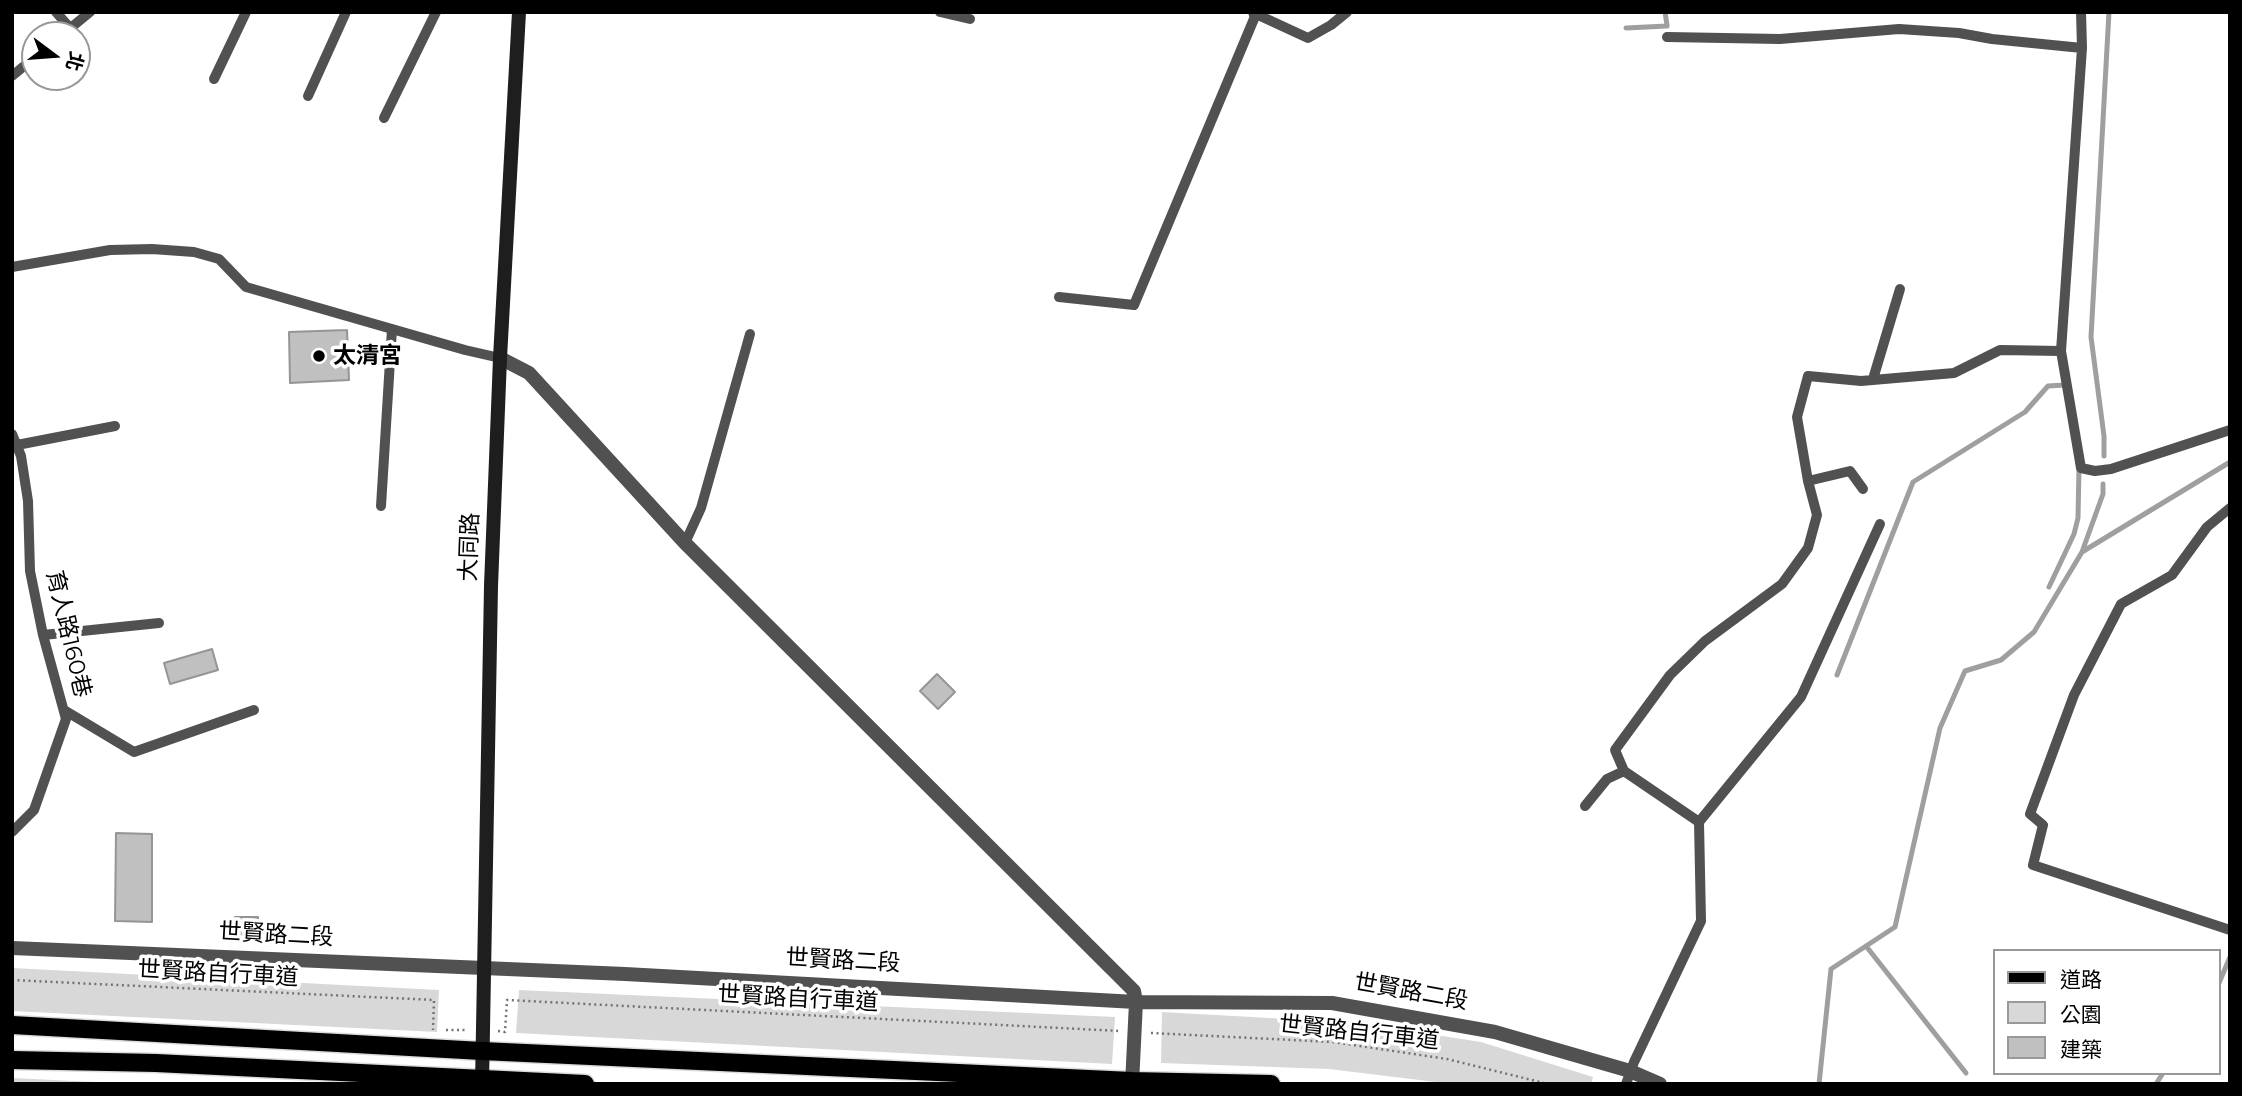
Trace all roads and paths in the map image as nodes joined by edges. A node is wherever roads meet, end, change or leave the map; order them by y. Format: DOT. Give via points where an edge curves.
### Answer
graph roads {
  1 [pos="246,12"];
  2 [pos="346,12"];
  3 [pos="436,12"];
  4 [pos="519,12"];
  5 [pos="940,12"];
  6 [pos="1347,12"];
  7 [pos="2081,12"];
  8 [pos="1256,13"];
  9 [pos="970,19"];
  10 [pos="1667,37"];
  11 [pos="2081,48"];
  12 [pos="214,79"];
  13 [pos="308,96"];
  14 [pos="384,118"];
  15 [pos="12,267"];
  16 [pos="1900,289"];
  17 [pos="1059,298"];
  18 [pos="391,329"];
  19 [pos="750,334"];
  20 [pos="2061,351"];
  21 [pos="500,358"];
  22 [pos="1873,379"];
  23 [pos="115,426"];
  24 [pos="2230,430"];
  25 [pos="14,440"];
  26 [pos="1808,481"];
  27 [pos="1863,489"];
  28 [pos="381,506"];
  29 [pos="2230,508"];
  30 [pos="1880,524"];
  31 [pos="685,543"];
  32 [pos="159,623"];
  33 [pos="43,635"];
  34 [pos="64,710"];
  35 [pos="254,710"];
  36 [pos="1624,771"];
  37 [pos="1585,806"];
  38 [pos="1699,822"];
  39 [pos="12,832"];
  40 [pos="2230,930"];
  41 [pos="12,948"];
  42 [pos="484,969"];
  43 [pos="12,980"];
  44 [pos="1136,1002"];
  45 [pos="12,1025"];
  46 [pos="433,1030"];
  47 [pos="1118,1031"];
  48 [pos="505,1032"];
  49 [pos="1164,1033"];
  50 [pos="482,1051"];
  51 [pos="12,1060"];
  52 [pos="1628,1077"];
  53 [pos="482,1082"];
  54 [pos="1132,1082"];
  55 [pos="586,1084"];
  56 [pos="1271,1084"];
  57 [pos="1548,1084"];
  58 [pos="1660,1084"];
  1 -- 12 [label="lane"];
  2 -- 13 [label="lane"];
  3 -- 14 [label="lane"];
  4 -- 21 [label="street, 大同路"];
  5 -- 9 [label="lane"];
  6 -- 8 [label="lane" via="1308,38"];
  7 -- 11 [label="lane"];
  8 -- 17 [label="lane" via="1134,305"];
  10 -- 11 [label="lane" via="1780,39 1899,29"];
  11 -- 20 [label="lane"];
  15 -- 18 [label="lane" via="110,250 194,252 219,259 246,287"];
  16 -- 22 [label="lane"];
  18 -- 21 [label="lane"];
  18 -- 28 [label="lane"];
  19 -- 31 [label="lane" via="701,508"];
  20 -- 22 [label="lane" via="2000,350 1954,373"];
  20 -- 24 [label="lane" via="2081,468 2111,469"];
  21 -- 31 [label="street" via="529,373"];
  21 -- 42 [label="street, 大同路"];
  22 -- 26 [label="lane" via="1808,376 1797,417"];
  23 -- 25 [label="lane"];
  25 -- 33 [label="lane, 育人路160巷" via="28,501 30,571"];
  26 -- 27 [label="lane" via="1850,471"];
  26 -- 36 [label="lane" via="1818,515 1808,548 1782,584 1705,640 1670,675 1615,750"];
  29 -- 40 [label="lane" via="2207,527 2172,575 2121,604 2074,695 2030,814 2043,825 2033,865"];
  30 -- 38 [label="lane" via="1801,697"];
  31 -- 44 [label="street" via="1134,991"];
  32 -- 33 [label="lane"];
  33 -- 34 [label="lane, 育人路160巷"];
  34 -- 35 [label="lane" via="134,752"];
  34 -- 39 [label="lane, 育人路160巷" via="66,719 34,810"];
  36 -- 37 [label="lane" via="1607,779"];
  36 -- 38 [label="lane"];
  38 -- 52 [label="lane" via="1701,921"];
  41 -- 42 [label="street, 世賢路二段"];
  42 -- 44 [label="street, 世賢路二段"];
  42 -- 50 [label="street, 大同路"];
  43 -- 46 [label="path, 世賢路自行車道" via="434,1000"];
  44 -- 52 [label="street, 世賢路二段" via="1332,1003 1495,1032"];
  44 -- 54 [label="street"];
  45 -- 50 [label="main road"];
  47 -- 48 [label="path, 世賢路自行車道" via="508,1000"];
  49 -- 57 [label="path, 世賢路自行車道" via="1333,1042 1447,1059"];
  50 -- 53 [label="street, 大同路"];
  50 -- 54 [label="main road"];
  51 -- 53 [label="main road" via="156,1063"];
  52 -- 58 [label="street, 世賢路二段"];
  53 -- 55 [label="main road"];
  54 -- 56 [label="main road"];
}
